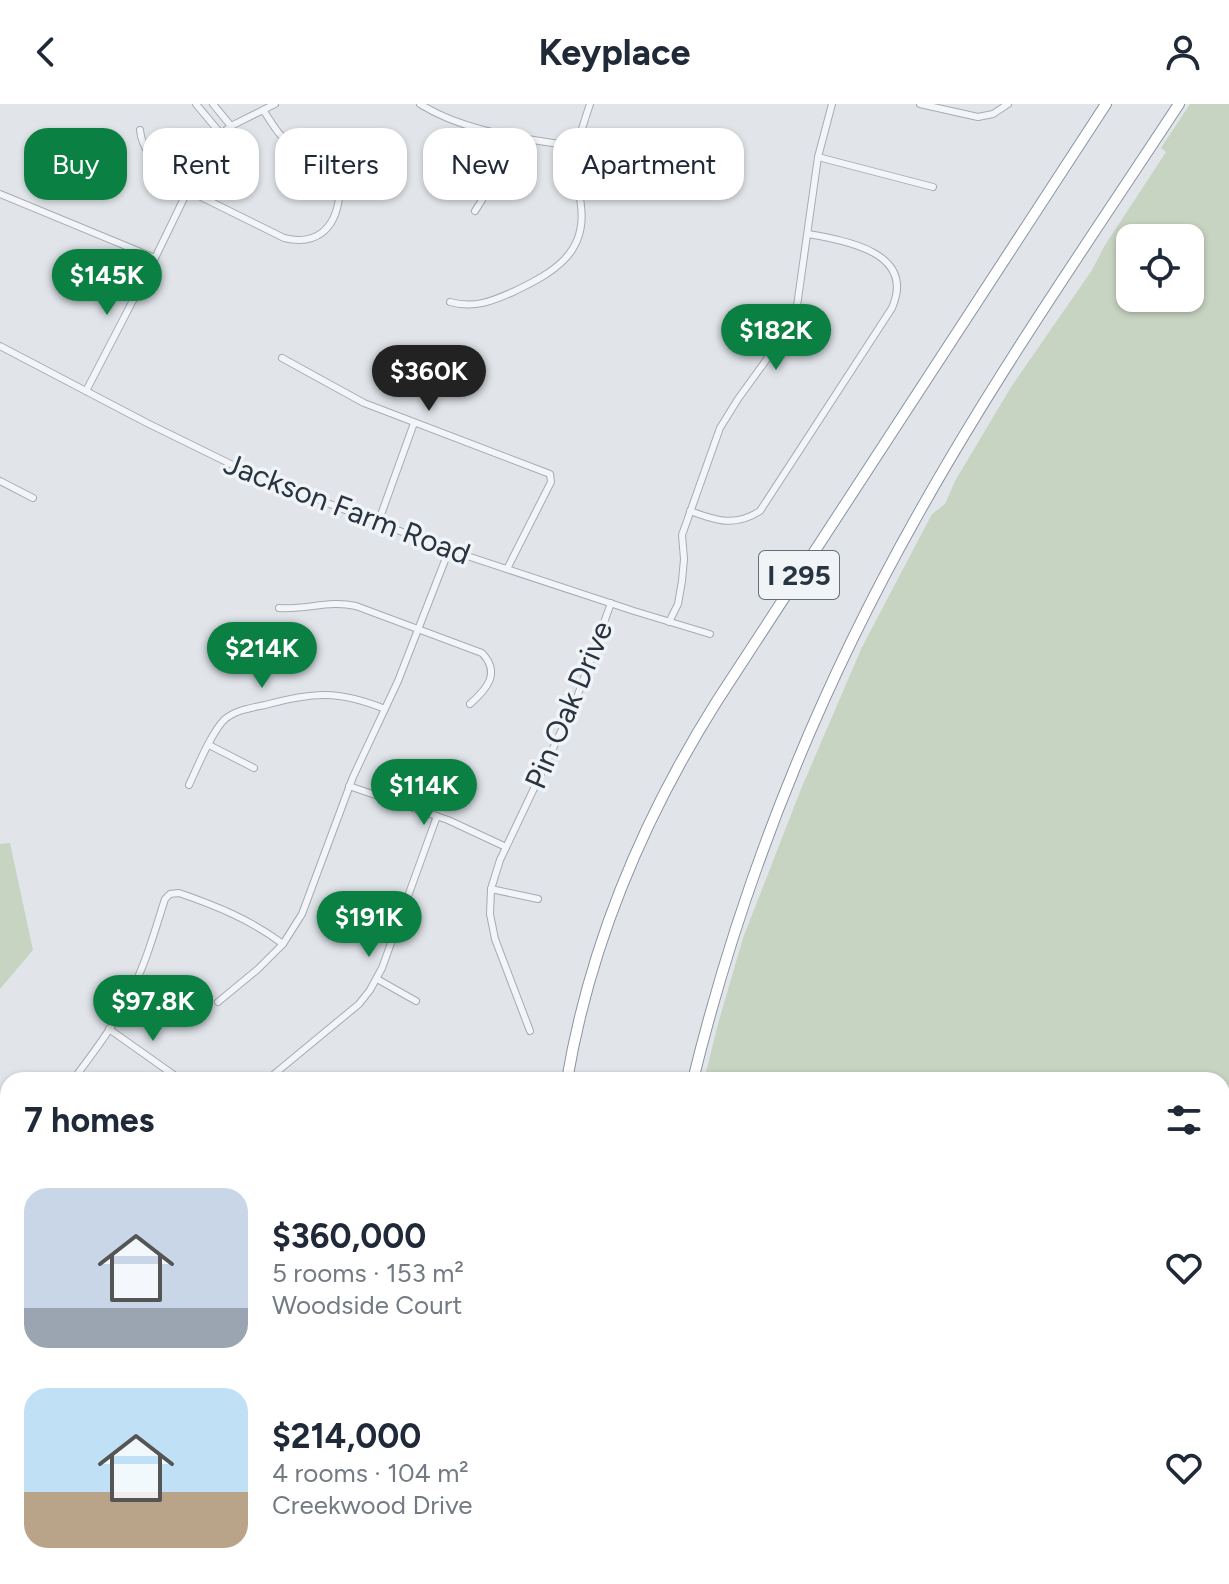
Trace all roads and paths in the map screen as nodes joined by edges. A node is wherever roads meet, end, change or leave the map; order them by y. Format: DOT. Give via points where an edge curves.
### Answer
graph roads {
  1 [pos="196,104"];
  2 [pos="213,104"];
  3 [pos="275,104"];
  4 [pos="420,104"];
  5 [pos="590,104"];
  6 [pos="832,104"];
  7 [pos="920,104"];
  8 [pos="1008,104"];
  9 [pos="1106,104"];
  10 [pos="1179,104"];
  11 [pos="263,110"];
  12 [pos="231,126"];
  13 [pos="216,128"];
  14 [pos="228,128"];
  15 [pos="481,128"];
  16 [pos="583,128"];
  17 [pos="140,130"];
  18 [pos="143,145"];
  19 [pos="818,157"];
  20 [pos="933,187"];
  21 [pos="0,194"];
  22 [pos="183,200"];
  23 [pos="206,200"];
  24 [pos="482,200"];
  25 [pos="580,200"];
  26 [pos="475,211"];
  27 [pos="808,234"];
  28 [pos="155,258"];
  29 [pos="450,302"];
  30 [pos="0,346"];
  31 [pos="282,358"];
  32 [pos="86,391"];
  33 [pos="414,423"];
  34 [pos="0,481"];
  35 [pos="33,498"];
  36 [pos="690,511"];
  37 [pos="378,523"];
  38 [pos="449,550"];
  39 [pos="507,569"];
  40 [pos="611,603"];
  41 [pos="279,608"];
  42 [pos="669,622"];
  43 [pos="420,629"];
  44 [pos="710,634"];
  45 [pos="470,704"];
  46 [pos="385,709"];
  47 [pos="209,745"];
  48 [pos="254,768"];
  49 [pos="189,785"];
  50 [pos="349,786"];
  51 [pos="437,816"];
  52 [pos="506,847"];
  53 [pos="491,889"];
  54 [pos="538,899"];
  55 [pos="283,944"];
  56 [pos="377,979"];
  57 [pos="416,1001"];
  58 [pos="218,1002"];
  59 [pos="109,1029"];
  60 [pos="530,1031"];
  61 [pos="79,1072"];
  62 [pos="170,1072"];
  63 [pos="277,1072"];
  64 [pos="569,1072"];
  65 [pos="695,1072"];
  1 -- 13 [label="street"];
  2 -- 12 [label="street"];
  3 -- 11 [label="street"];
  4 -- 15 [label="street"];
  5 -- 16 [label="street"];
  6 -- 19 [label="street"];
  7 -- 8 [label="street" via="978,117"];
  9 -- 64 [label="highway, I 295" via="669,781 609,919"];
  10 -- 65 [label="highway, I 295" via="975,418 877,591 762,851"];
  11 -- 12 [label="street"];
  11 -- 23 [label="street" via="288,142 335,170 340,190 332,225 293,241"];
  12 -- 14 [label="street"];
  17 -- 18 [label="street"];
  19 -- 20 [label="street"];
  19 -- 27 [label="street"];
  21 -- 28 [label="street"];
  22 -- 28 [label="street"];
  24 -- 26 [label="street"];
  25 -- 29 [label="street" via="577,240 548,274 497,299 475,305"];
  27 -- 36 [label="street" via="796,313 720,428"];
  27 -- 36 [label="street" via="878,255 894,272 899,287 892,308 760,511 746,521"];
  28 -- 32 [label="street"];
  30 -- 32 [label="street, Jackson Farm Road"];
  31 -- 33 [label="street" via="348,396"];
  32 -- 37 [label="street, Jackson Farm Road" via="223,462"];
  33 -- 37 [label="street"];
  33 -- 39 [label="street" via="548,473 552,480"];
  34 -- 35 [label="street"];
  36 -- 42 [label="street" via="682,535 678,604"];
  37 -- 38 [label="street, Jackson Farm Road"];
  38 -- 39 [label="street, Jackson Farm Road"];
  38 -- 43 [label="street"];
  39 -- 40 [label="street, Jackson Farm Road"];
  40 -- 42 [label="street, Jackson Farm Road"];
  40 -- 52 [label="street, Pin Oak Drive" via="576,700"];
  41 -- 43 [label="street" via="345,603"];
  42 -- 44 [label="street, Jackson Farm Road"];
  43 -- 45 [label="street" via="488,660 488,683"];
  43 -- 46 [label="street"];
  46 -- 47 [label="street" via="343,695 308,695 238,712 222,722"];
  46 -- 50 [label="street"];
  47 -- 48 [label="street"];
  47 -- 49 [label="street"];
  50 -- 51 [label="street"];
  50 -- 55 [label="street" via="310,896"];
  51 -- 52 [label="street"];
  51 -- 56 [label="street"];
  52 -- 53 [label="street, Pin Oak Drive"];
  53 -- 54 [label="street"];
  53 -- 60 [label="street, Pin Oak Drive" via="495,939"];
  55 -- 58 [label="street"];
  55 -- 59 [label="street" via="238,915 170,894 140,974"];
  56 -- 57 [label="street"];
  56 -- 63 [label="street" via="359,1004"];
  59 -- 61 [label="street"];
  59 -- 62 [label="street"];
}
